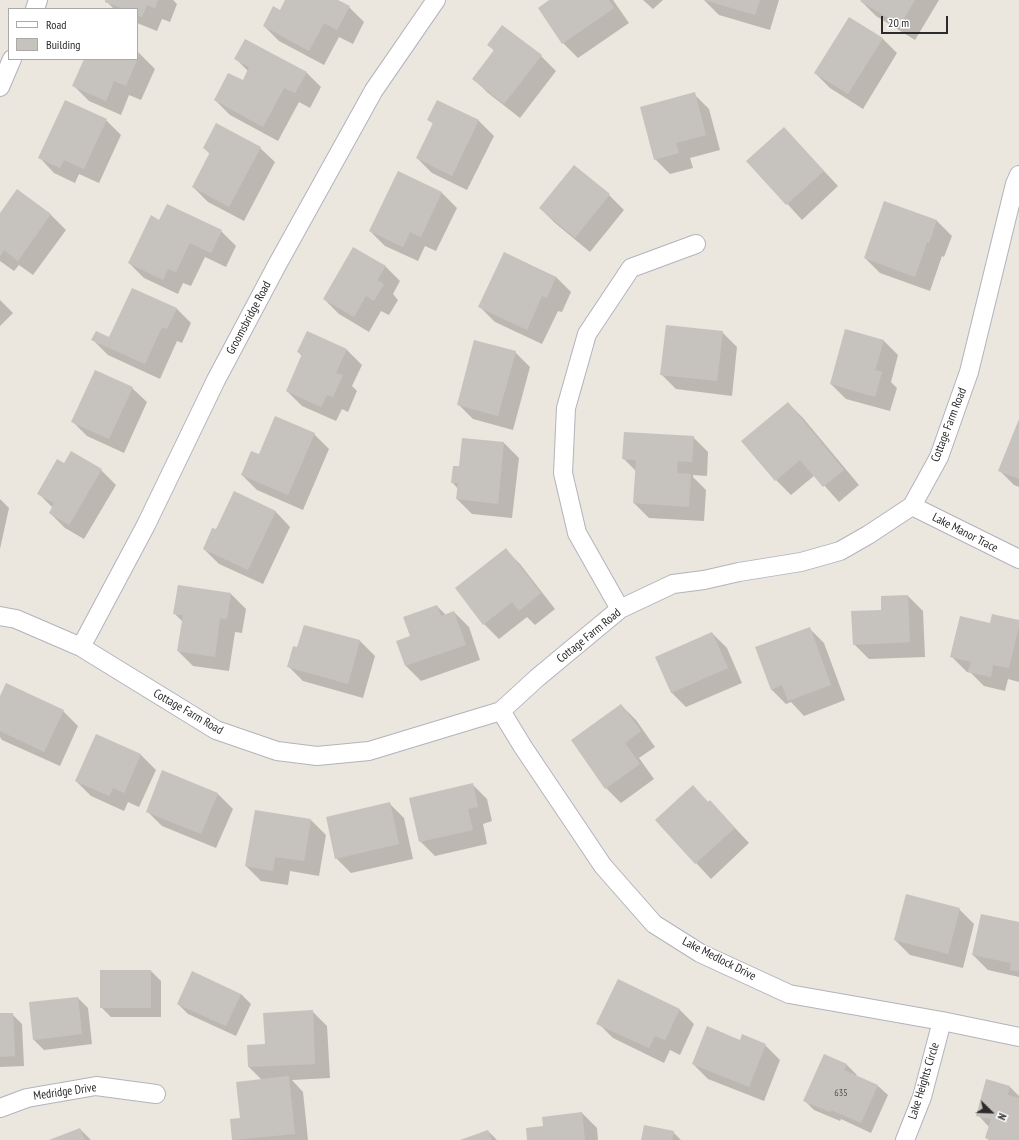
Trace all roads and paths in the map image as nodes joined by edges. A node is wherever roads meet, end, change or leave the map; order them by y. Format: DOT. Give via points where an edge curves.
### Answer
graph roads {
  1 [pos="436,0"];
  2 [pos="12,60"];
  3 [pos="0,87"];
  4 [pos="1019,175"];
  5 [pos="696,244"];
  6 [pos="912,506"];
  7 [pos="1019,559"];
  8 [pos="620,609"];
  9 [pos="0,616"];
  10 [pos="81,647"];
  11 [pos="501,711"];
  12 [pos="942,1021"];
  13 [pos="1019,1037"];
  14 [pos="156,1094"];
  15 [pos="0,1108"];
  16 [pos="905,1140"];
  1 -- 10 [label="street, Groomsbridge Road" via="374,90 277,265 216,380 146,525"];
  2 -- 3 [label="street"];
  4 -- 6 [label="street, Cottage Farm Road" via="969,372 939,457"];
  5 -- 8 [label="street" via="631,268 587,334 566,408 563,473 577,532"];
  6 -- 7 [label="street, Lake Manor Trace"];
  6 -- 8 [label="street, Cottage Farm Road" via="840,551 801,562 673,584"];
  8 -- 11 [label="street, Cottage Farm Road"];
  9 -- 10 [label="street, Cottage Farm Road" via="16,619"];
  10 -- 11 [label="street, Cottage Farm Road" via="216,730 277,751 317,756 369,751"];
  11 -- 12 [label="street, Lake Medlock Drive" via="603,866 654,924 700,953 789,994"];
  12 -- 13 [label="street, Lake Medlock Drive"];
  12 -- 16 [label="street, Lake Heights Circle" via="922,1097"];
  14 -- 15 [label="street, Medridge Drive" via="96,1086 27,1098"];
}
